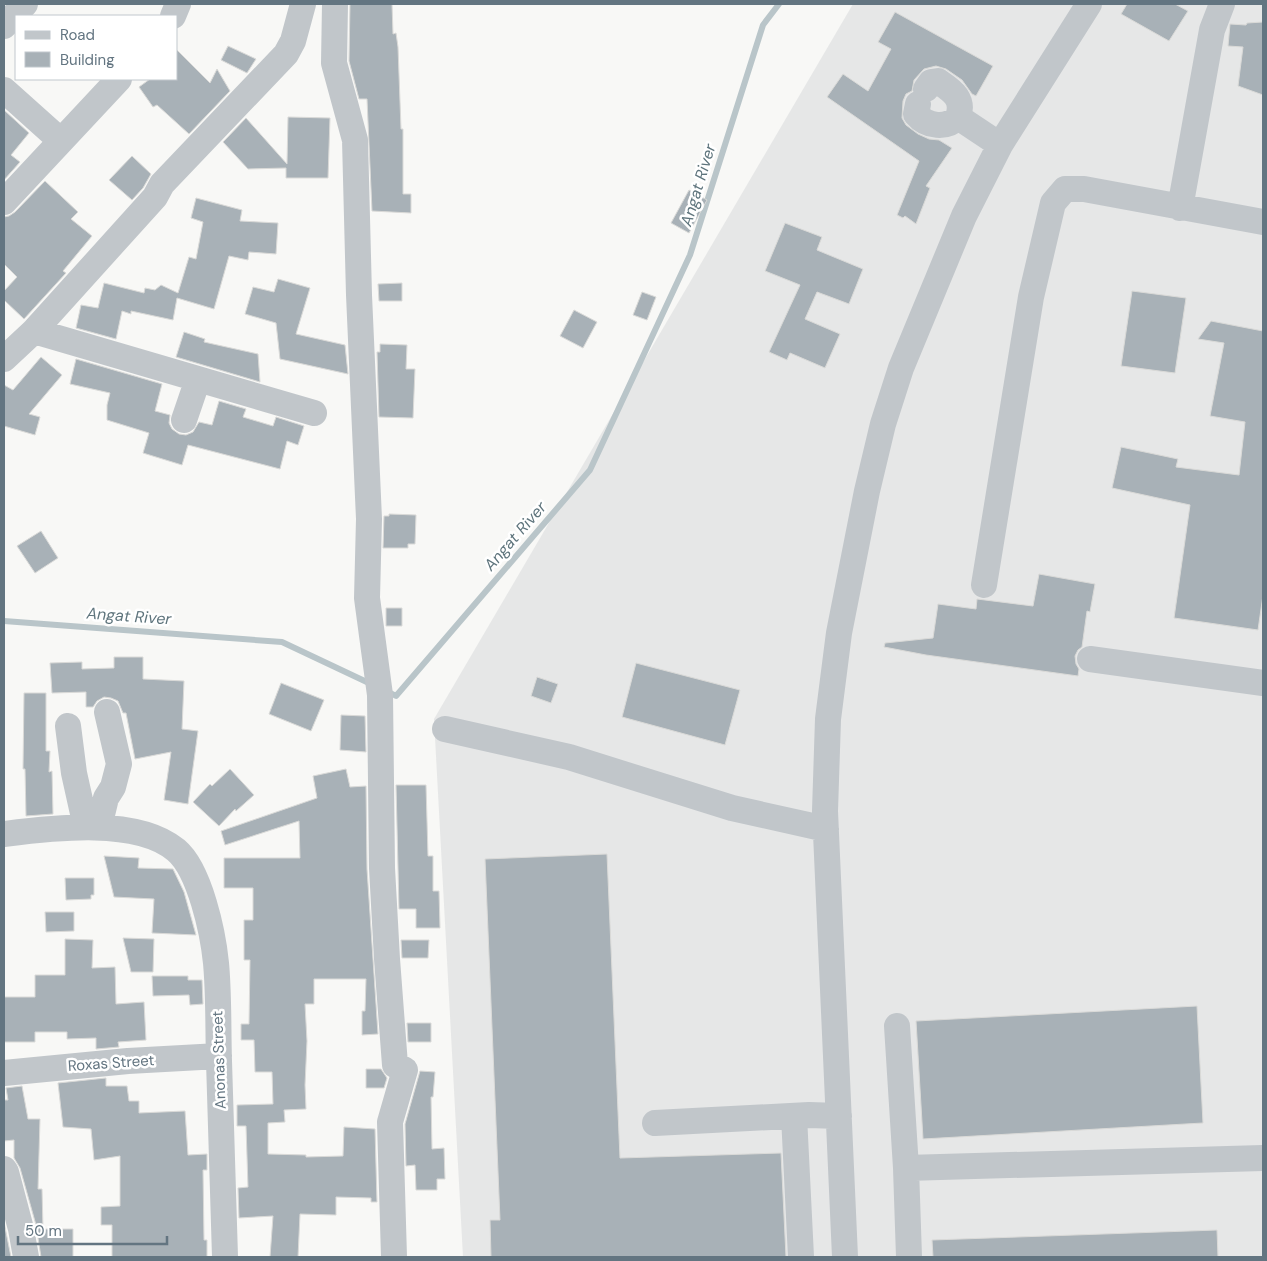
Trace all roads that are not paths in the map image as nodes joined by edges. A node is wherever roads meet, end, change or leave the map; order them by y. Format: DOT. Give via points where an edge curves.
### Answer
graph roads {
  1 [pos="25,4"];
  2 [pos="303,4"];
  3 [pos="335,4"];
  4 [pos="1089,4"];
  5 [pos="1212,8"];
  6 [pos="4,26"];
  7 [pos="117,80"];
  8 [pos="4,90"];
  9 [pos="922,97"];
  10 [pos="61,141"];
  11 [pos="1000,145"];
  12 [pos="4,202"];
  13 [pos="1180,208"];
  14 [pos="1263,222"];
  15 [pos="34,331"];
  16 [pos="4,360"];
  17 [pos="198,379"];
  18 [pos="314,413"];
  19 [pos="184,420"];
  20 [pos="984,585"];
  21 [pos="1090,659"];
  22 [pos="1263,684"];
  23 [pos="107,712"];
  24 [pos="68,726"];
  25 [pos="445,729"];
  26 [pos="93,827"];
  27 [pos="826,829"];
  28 [pos="4,834"];
  29 [pos="897,1026"];
  30 [pos="219,1056"];
  31 [pos="4,1072"];
  32 [pos="794,1116"];
  33 [pos="839,1116"];
  34 [pos="655,1123"];
  35 [pos="1263,1158"];
  36 [pos="906,1168"];
  37 [pos="4,1169"];
  38 [pos="26,1257"];
  39 [pos="225,1257"];
  40 [pos="394,1257"];
  41 [pos="801,1257"];
  42 [pos="845,1257"];
  43 [pos="909,1257"];
  1 -- 6 [label="street"];
  2 -- 15 [label="street" via="293,42 286,54 162,184 155,196"];
  3 -- 40 [label="street" via="334,63 355,140 369,519 366,598 380,695 382,868 395,1065 405,1070 390,1122"];
  4 -- 11 [label="street"];
  5 -- 13 [label="street" via="1212,30"];
  7 -- 10 [label="street"];
  8 -- 10 [label="street"];
  9 -- 11 [label="street" via="916,114 919,117 931,124 948,124 958,117"];
  10 -- 12 [label="street"];
  11 -- 27 [label="street" via="964,216 902,368 883,424 839,633 828,719"];
  13 -- 14 [label="street"];
  13 -- 20 [label="street" via="1084,189 1065,189 1053,204 1031,298"];
  15 -- 16 [label="street"];
  15 -- 17 [label="street"];
  17 -- 18 [label="street"];
  17 -- 19 [label="street"];
  21 -- 22 [label="street"];
  23 -- 26 [label="street" via="119,764"];
  24 -- 26 [label="street" via="74,773"];
  25 -- 27 [label="street" via="569,757 732,808"];
  26 -- 28 [label="street, Anonas Street"];
  26 -- 30 [label="street, Anonas Street" via="143,834 163,842 177,851 189,867 200,890 216,963"];
  27 -- 33 [label="street"];
  29 -- 36 [label="street"];
  30 -- 31 [label="street, Roxas Street"];
  30 -- 39 [label="street, Anonas Street"];
  32 -- 33 [label="street"];
  32 -- 34 [label="street"];
  32 -- 41 [label="street"];
  33 -- 42 [label="street"];
  35 -- 36 [label="street"];
  36 -- 43 [label="street"];
  37 -- 38 [label="street"];
}
